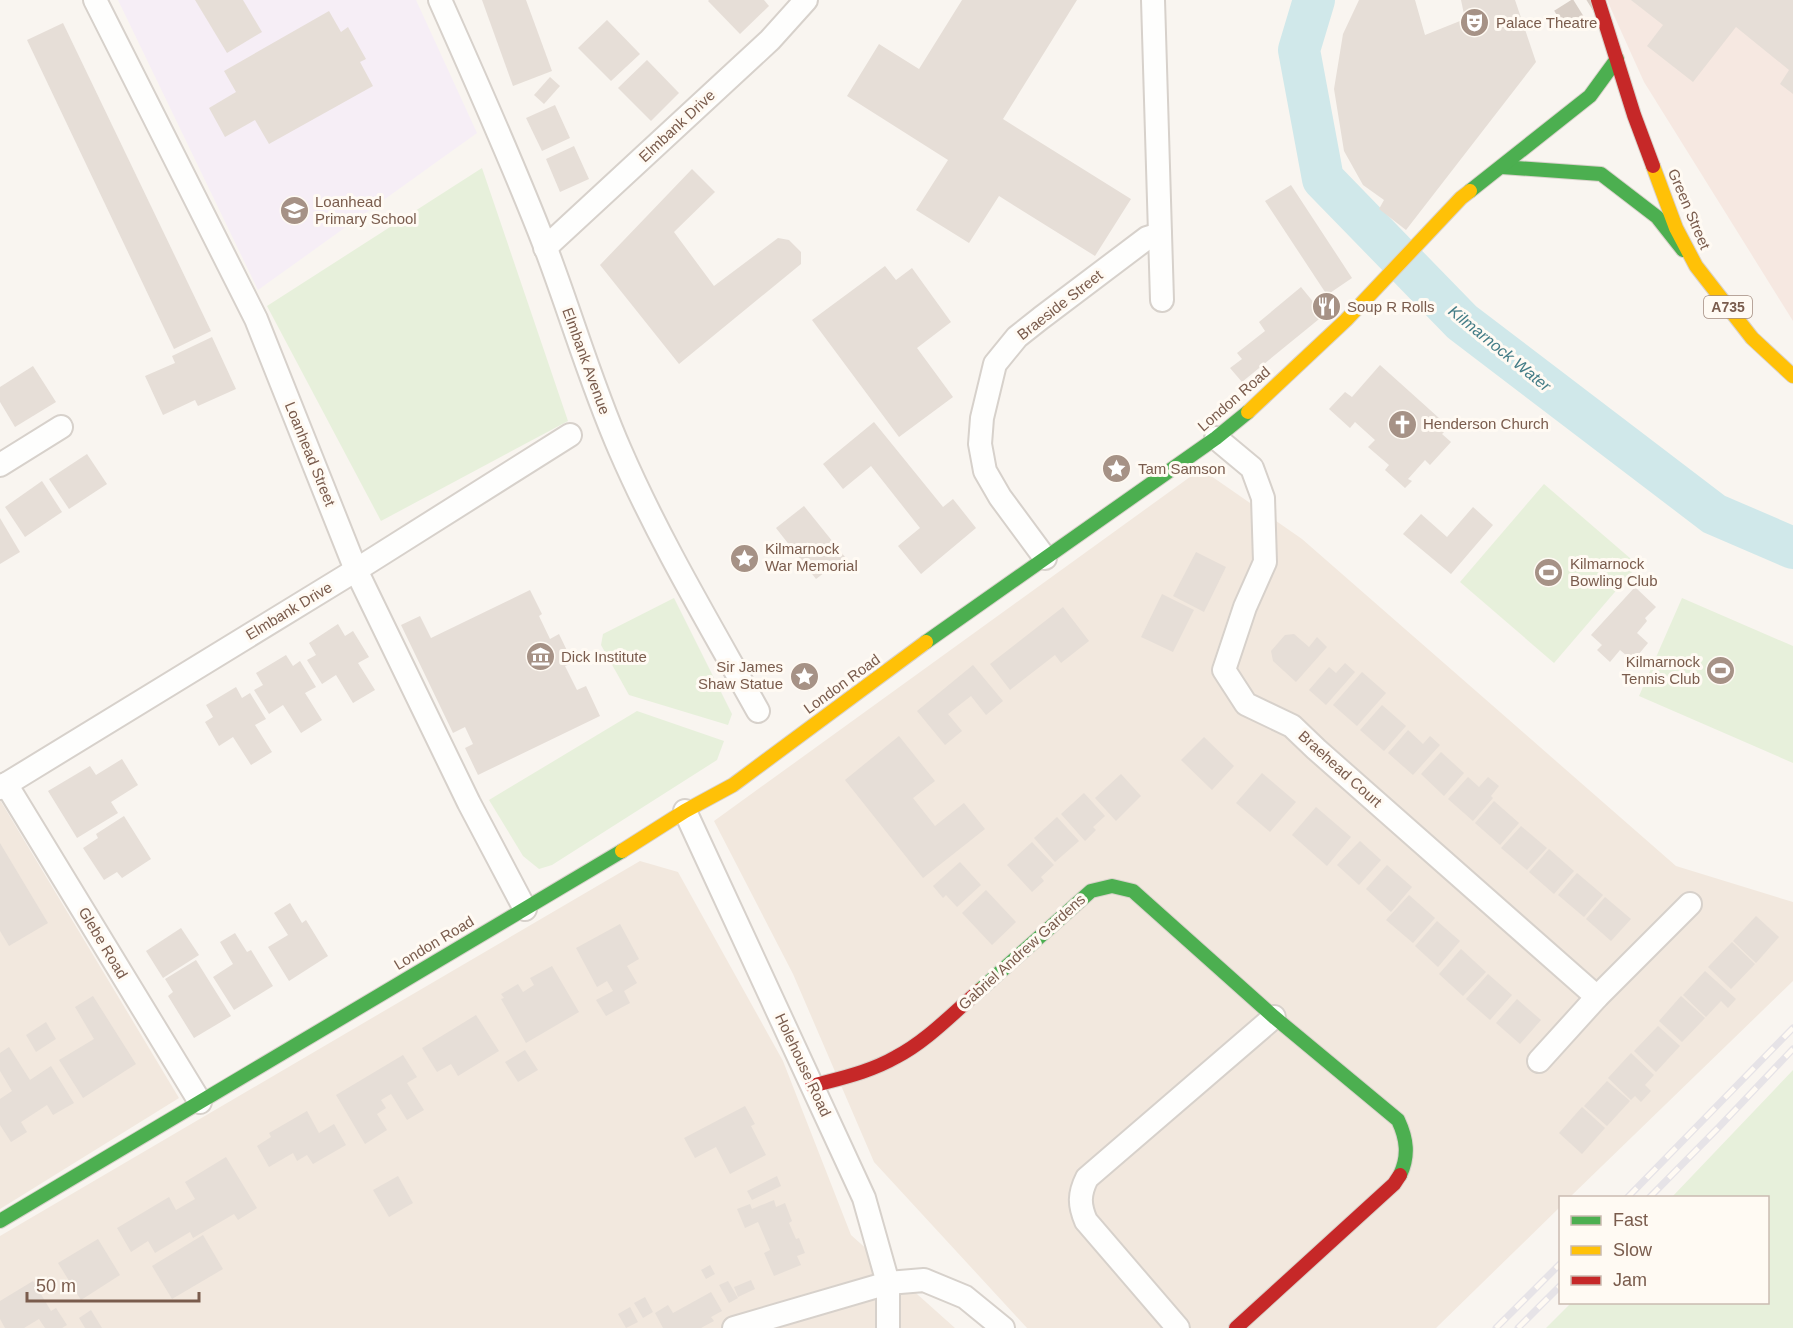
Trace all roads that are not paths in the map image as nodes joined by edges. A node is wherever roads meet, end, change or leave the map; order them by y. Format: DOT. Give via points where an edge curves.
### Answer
graph roads {
  1 [pos="95,0"];
  2 [pos="440,0"];
  3 [pos="806,0"];
  4 [pos="1153,0"];
  5 [pos="1598,0"];
  6 [pos="1617,59"];
  7 [pos="1502,167"];
  8 [pos="1160,234"];
  9 [pos="545,248"];
  10 [pos="1696,266"];
  11 [pos="1162,300"];
  12 [pos="1793,376"];
  13 [pos="61,427"];
  14 [pos="570,435"];
  15 [pos="1216,438"];
  16 [pos="0,465"];
  17 [pos="1045,558"];
  18 [pos="356,570"];
  19 [pos="758,711"];
  20 [pos="3,786"];
  21 [pos="685,811"];
  22 [pos="1690,904"];
  23 [pos="525,909"];
  24 [pos="1597,997"];
  25 [pos="1274,1017"];
  26 [pos="1539,1060"];
  27 [pos="813,1086"];
  28 [pos="200,1102"];
  29 [pos="0,1221"];
  30 [pos="888,1283"];
  31 [pos="734,1328"];
  32 [pos="888,1328"];
  33 [pos="1003,1328"];
  34 [pos="1178,1328"];
  35 [pos="1236,1328"];
  1 -- 18 [label="street, Loanhead Street" via="256,319"];
  2 -- 9 [label="street, Elmbank Avenue" via="505,145"];
  3 -- 9 [label="street, Elmbank Drive" via="770,40"];
  4 -- 8 [label="street"];
  5 -- 6 [label="main road, A735"];
  6 -- 7 [label="main road, London Road" via="1590,96"];
  6 -- 10 [label="main road, Green Street / A735" via="1676,228"];
  7 -- 10 [label="main road" via="1601,174 1657,217"];
  7 -- 15 [label="main road, London Road" via="1461,198 1346,320"];
  8 -- 11 [label="street"];
  8 -- 17 [label="street, Braeside Street" via="1147,238 1041,318 1017,337 995,364 982,418 980,444 985,471"];
  9 -- 19 [label="street, Elmbank Avenue" via="620,451 684,580"];
  10 -- 12 [label="main road, Green Street / A735" via="1752,338"];
  13 -- 16 [label="street"];
  14 -- 18 [label="street, Elmbank Drive"];
  15 -- 17 [label="main road, London Road"];
  15 -- 24 [label="street, Braehead Court" via="1251,468 1263,498 1265,562 1224,670 1246,704 1292,726"];
  17 -- 21 [label="main road, London Road" via="733,785"];
  18 -- 20 [label="street, Elmbank Drive"];
  18 -- 23 [label="street, Loanhead Street"];
  20 -- 28 [label="street, Glebe Road"];
  21 -- 23 [label="main road, London Road"];
  21 -- 27 [label="street, Holehouse Road"];
  22 -- 24 [label="street"];
  23 -- 28 [label="main road, London Road"];
  24 -- 26 [label="street"];
  25 -- 27 [label="main road, Gabriel Andrew Gardens" via="1133,891 1106,885 1091,891 929,1035 897,1057 864,1072"];
  25 -- 34 [label="street" via="1087,1178 1082,1188 1081,1210 1086,1221"];
  25 -- 35 [label="main road, Gabriel Andrew Gardens" via="1398,1120 1406,1137 1407,1157 1394,1184"];
  27 -- 30 [label="street, Holehouse Road" via="864,1198"];
  28 -- 29 [label="main road, London Road"];
  30 -- 31 [label="street"];
  30 -- 32 [label="street, Holehouse Road"];
  30 -- 33 [label="street" via="924,1280 965,1297"];
}
